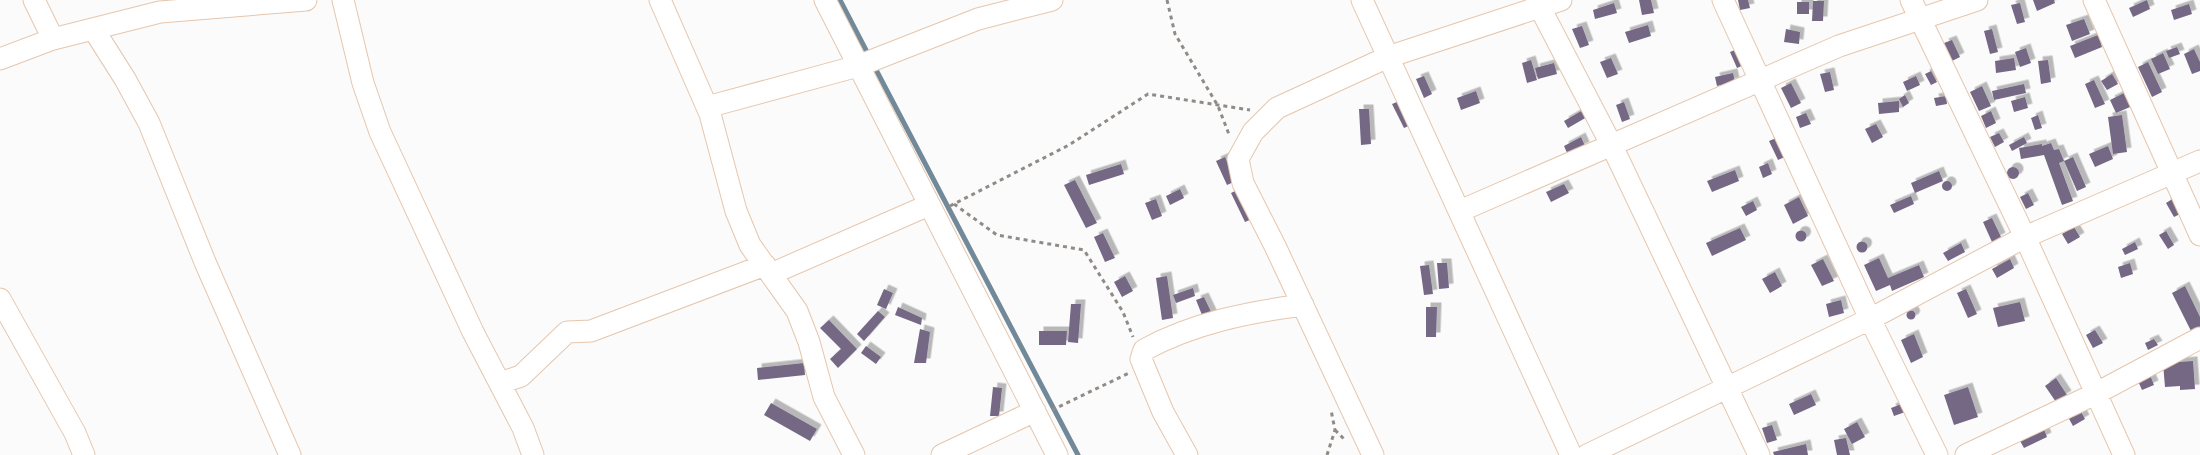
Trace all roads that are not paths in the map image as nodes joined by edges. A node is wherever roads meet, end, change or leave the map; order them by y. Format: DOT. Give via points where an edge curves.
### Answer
graph roads {
  1 [pos="34,0"];
  2 [pos="306,0"];
  3 [pos="343,0"];
  4 [pos="660,0"];
  5 [pos="825,0"];
  6 [pos="1052,0"];
  7 [pos="1362,0"];
  8 [pos="1723,0"];
  9 [pos="1911,0"];
  10 [pos="1977,0"];
  11 [pos="2094,0"];
  12 [pos="1546,2"];
  13 [pos="1920,20"];
  14 [pos="94,30"];
  15 [pos="53,39"];
  16 [pos="1388,57"];
  17 [pos="0,59"];
  18 [pos="858,66"];
  19 [pos="1760,80"];
  20 [pos="707,107"];
  21 [pos="1612,146"];
  22 [pos="2200,162"];
  23 [pos="2172,174"];
  24 [pos="929,205"];
  25 [pos="1460,211"];
  26 [pos="2200,235"];
  27 [pos="2025,237"];
  28 [pos="768,270"];
  29 [pos="0,299"];
  30 [pos="1303,305"];
  31 [pos="1870,319"];
  32 [pos="2200,338"];
  33 [pos="500,383"];
  34 [pos="1726,389"];
  35 [pos="2095,394"];
  36 [pos="1035,411"];
  37 [pos="84,455"];
  38 [pos="290,455"];
  39 [pos="533,455"];
  40 [pos="854,455"];
  41 [pos="942,455"];
  42 [pos="1057,455"];
  43 [pos="1187,455"];
  44 [pos="1373,455"];
  45 [pos="1571,455"];
  46 [pos="1587,455"];
  47 [pos="1759,455"];
  48 [pos="1937,455"];
  49 [pos="1966,455"];
  50 [pos="2124,455"];
  1 -- 15 [label="street"];
  2 -- 14 [label="street" via="160,12"];
  3 -- 33 [label="street" via="363,83 380,132"];
  4 -- 20 [label="street"];
  5 -- 18 [label="street"];
  6 -- 18 [label="street" via="978,19"];
  7 -- 16 [label="street"];
  8 -- 19 [label="street"];
  9 -- 13 [label="street"];
  10 -- 13 [label="street"];
  11 -- 23 [label="street"];
  12 -- 16 [label="street"];
  12 -- 21 [label="street"];
  13 -- 19 [label="street" via="1838,46"];
  13 -- 27 [label="street"];
  14 -- 15 [label="street"];
  14 -- 38 [label="street" via="149,123 205,262"];
  15 -- 17 [label="street"];
  16 -- 25 [label="street"];
  16 -- 30 [label="street" via="1277,108 1253,132 1238,159 1243,183"];
  18 -- 20 [label="street"];
  18 -- 24 [label="street"];
  19 -- 21 [label="street"];
  19 -- 31 [label="street"];
  20 -- 28 [label="street" via="736,211 750,245"];
  21 -- 25 [label="street"];
  21 -- 34 [label="street"];
  22 -- 23 [label="street"];
  23 -- 26 [label="street"];
  23 -- 27 [label="street"];
  24 -- 28 [label="street"];
  24 -- 36 [label="street"];
  25 -- 45 [label="street"];
  27 -- 31 [label="street"];
  27 -- 35 [label="street"];
  28 -- 33 [label="street" via="591,331 567,332 521,376"];
  28 -- 40 [label="street" via="796,311 809,342 824,397"];
  29 -- 37 [label="street" via="76,433"];
  30 -- 43 [label="street" via="1247,313 1144,350 1142,362 1163,412"];
  30 -- 44 [label="street"];
  31 -- 34 [label="street"];
  31 -- 48 [label="street"];
  32 -- 35 [label="street"];
  33 -- 39 [label="street"];
  34 -- 46 [label="street"];
  34 -- 47 [label="street"];
  35 -- 49 [label="street"];
  35 -- 50 [label="street"];
  36 -- 41 [label="street"];
  36 -- 42 [label="street"];
}
